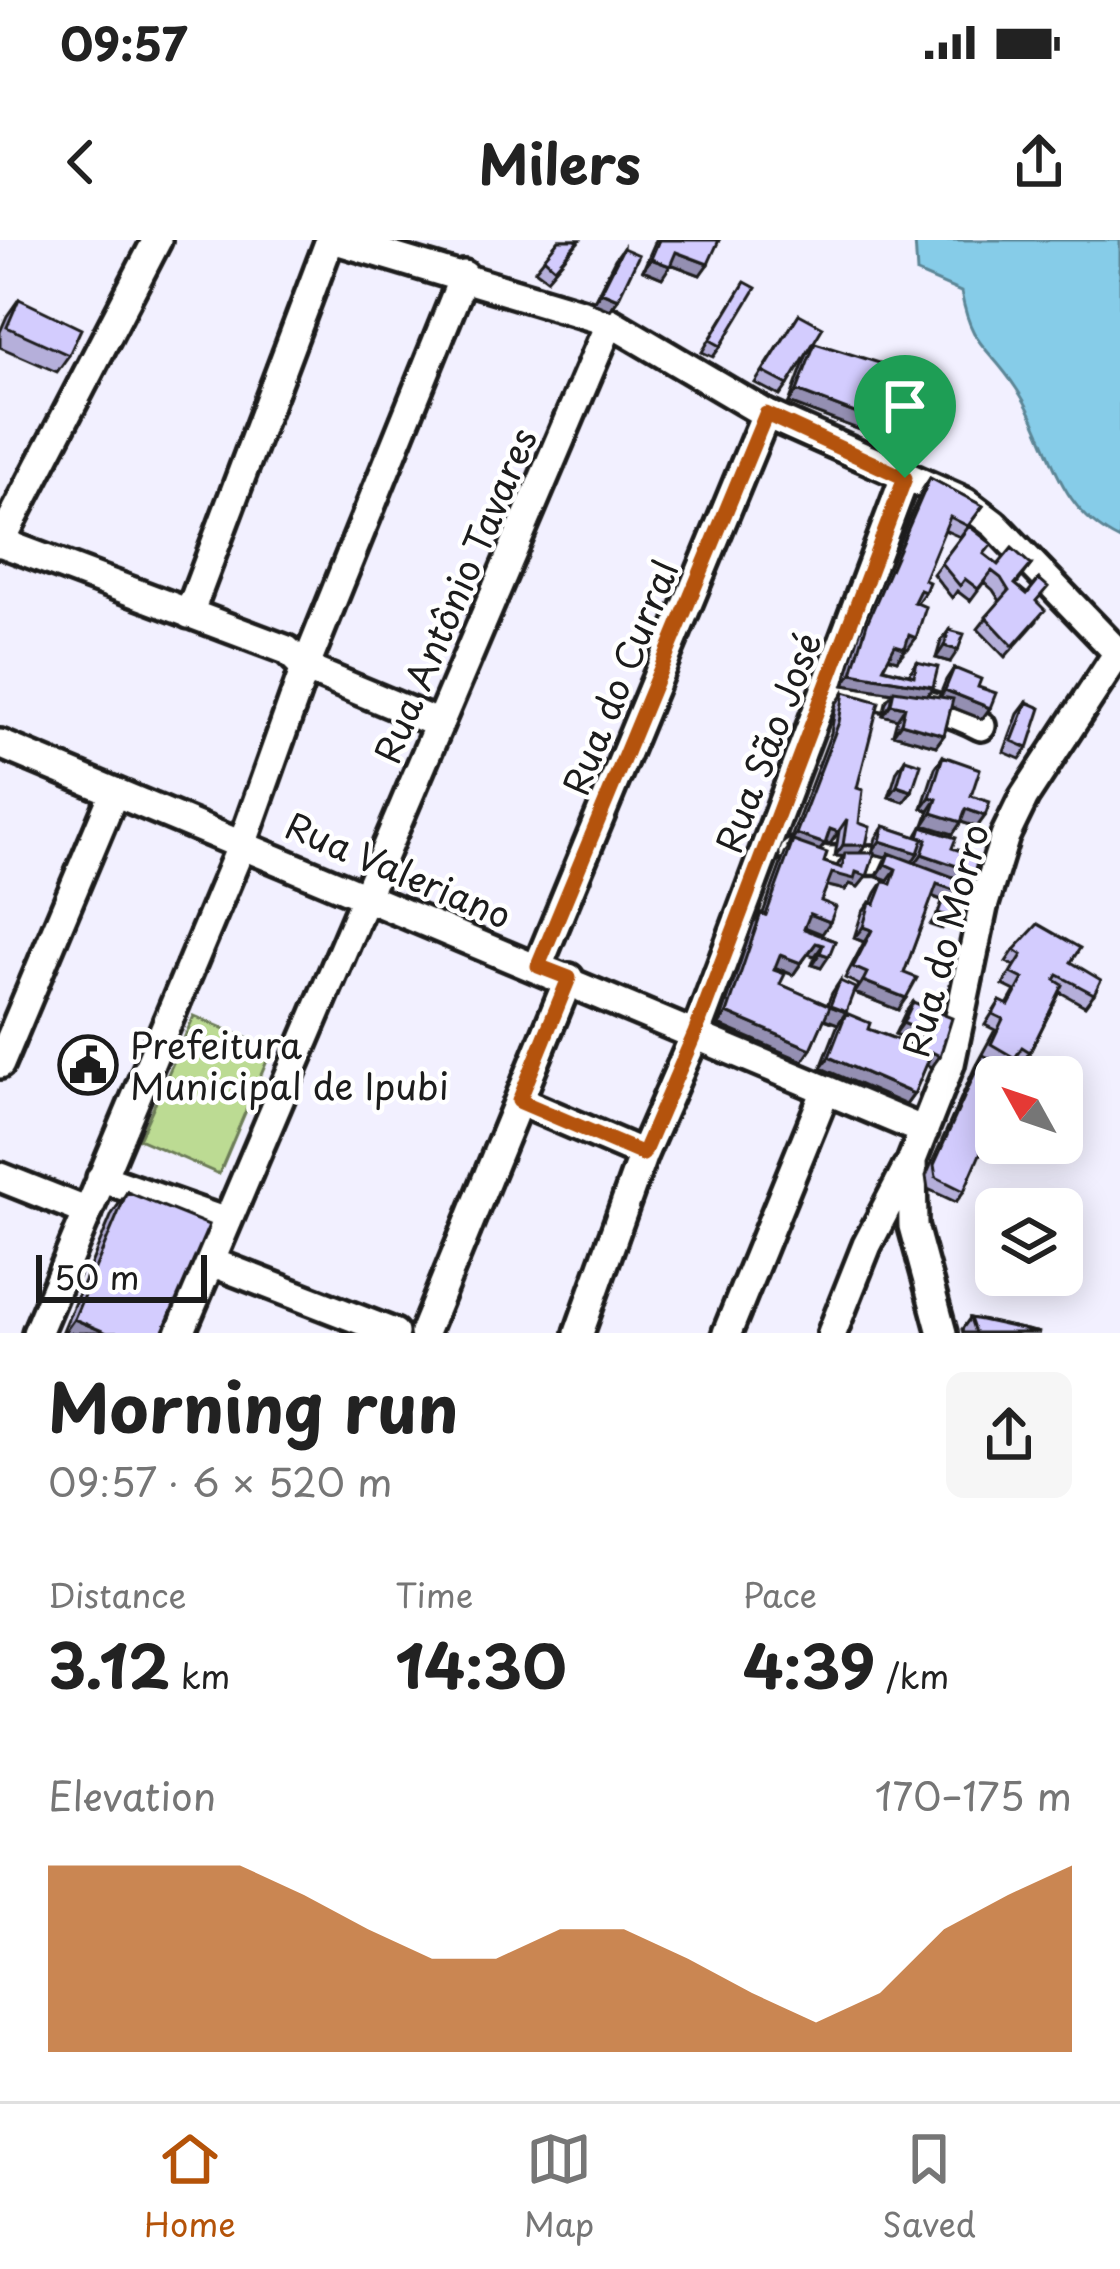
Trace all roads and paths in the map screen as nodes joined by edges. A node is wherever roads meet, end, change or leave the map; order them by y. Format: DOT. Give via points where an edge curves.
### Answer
graph roads {
  1 [pos="158,240"];
  2 [pos="333,240"];
  3 [pos="464,275"];
  4 [pos="610,322"];
  5 [pos="766,414"];
  6 [pos="905,478"];
  7 [pos="0,542"];
  8 [pos="189,614"];
  9 [pos="1119,651"];
  10 [pos="305,668"];
  11 [pos="827,684"];
  12 [pos="439,724"];
  13 [pos="981,725"];
  14 [pos="0,744"];
  15 [pos="114,793"];
  16 [pos="242,842"];
  17 [pos="767,844"];
  18 [pos="364,895"];
  19 [pos="986,898"];
  20 [pos="538,966"];
  21 [pos="569,978"];
  22 [pos="695,1033"];
  23 [pos="0,1064"];
  24 [pos="826,1090"];
  25 [pos="519,1101"];
  26 [pos="924,1131"];
  27 [pos="643,1154"];
  28 [pos="912,1160"];
  29 [pos="0,1177"];
  30 [pos="101,1178"];
  31 [pos="88,1212"];
  32 [pos="226,1222"];
  33 [pos="211,1262"];
  34 [pos="37,1333"];
  35 [pos="180,1333"];
  36 [pos="394,1333"];
  37 [pos="424,1333"];
  38 [pos="579,1333"];
  39 [pos="727,1333"];
  40 [pos="832,1333"];
  41 [pos="942,1333"];
  1 -- 7 [label="street"];
  2 -- 3 [label="street"];
  2 -- 8 [label="street"];
  3 -- 4 [label="street"];
  3 -- 10 [label="street"];
  4 -- 5 [label="street"];
  4 -- 12 [label="street, Rua Antônio Tavares"];
  5 -- 6 [label="street"];
  5 -- 20 [label="street, Rua do Curral"];
  6 -- 9 [label="street" via="965,502 994,524"];
  6 -- 11 [label="street, Rua São José"];
  7 -- 8 [label="street"];
  8 -- 10 [label="street" via="287,650"];
  9 -- 19 [label="street, Rua do Morro" via="1024,796"];
  10 -- 12 [label="street"];
  10 -- 16 [label="street"];
  11 -- 13 [label="street" via="935,704"];
  11 -- 17 [label="street, Rua São José"];
  12 -- 18 [label="street, Rua Antônio Tavares"];
  14 -- 15 [label="street, Rua Valeriano"];
  15 -- 16 [label="street, Rua Valeriano"];
  15 -- 23 [label="street"];
  16 -- 18 [label="street, Rua Valeriano"];
  16 -- 30 [label="street"];
  17 -- 19 [label="street" via="815,860 878,860"];
  17 -- 22 [label="street, Rua São José"];
  18 -- 20 [label="street, Rua Valeriano"];
  18 -- 32 [label="street, Rua Antônio Tavares"];
  19 -- 26 [label="street, Rua do Morro" via="950,1064"];
  20 -- 21 [label="street, Rua Valeriano"];
  21 -- 22 [label="street, Rua Valeriano"];
  21 -- 25 [label="street"];
  22 -- 24 [label="street, Rua Valeriano"];
  22 -- 27 [label="street, Rua São José"];
  24 -- 26 [label="street, Rua Valeriano"];
  24 -- 39 [label="street"];
  25 -- 27 [label="street"];
  25 -- 37 [label="street"];
  26 -- 28 [label="street, Rua do Morro"];
  27 -- 38 [label="street, Rua São José"];
  28 -- 40 [label="street, Rua do Morro"];
  28 -- 41 [label="street" via="913,1226"];
  29 -- 31 [label="street"];
  30 -- 31 [label="street"];
  30 -- 32 [label="street"];
  31 -- 34 [label="street"];
  32 -- 33 [label="street, Rua Antônio Tavares"];
  33 -- 35 [label="street, Rua Antônio Tavares"];
  33 -- 36 [label="street"];
}
